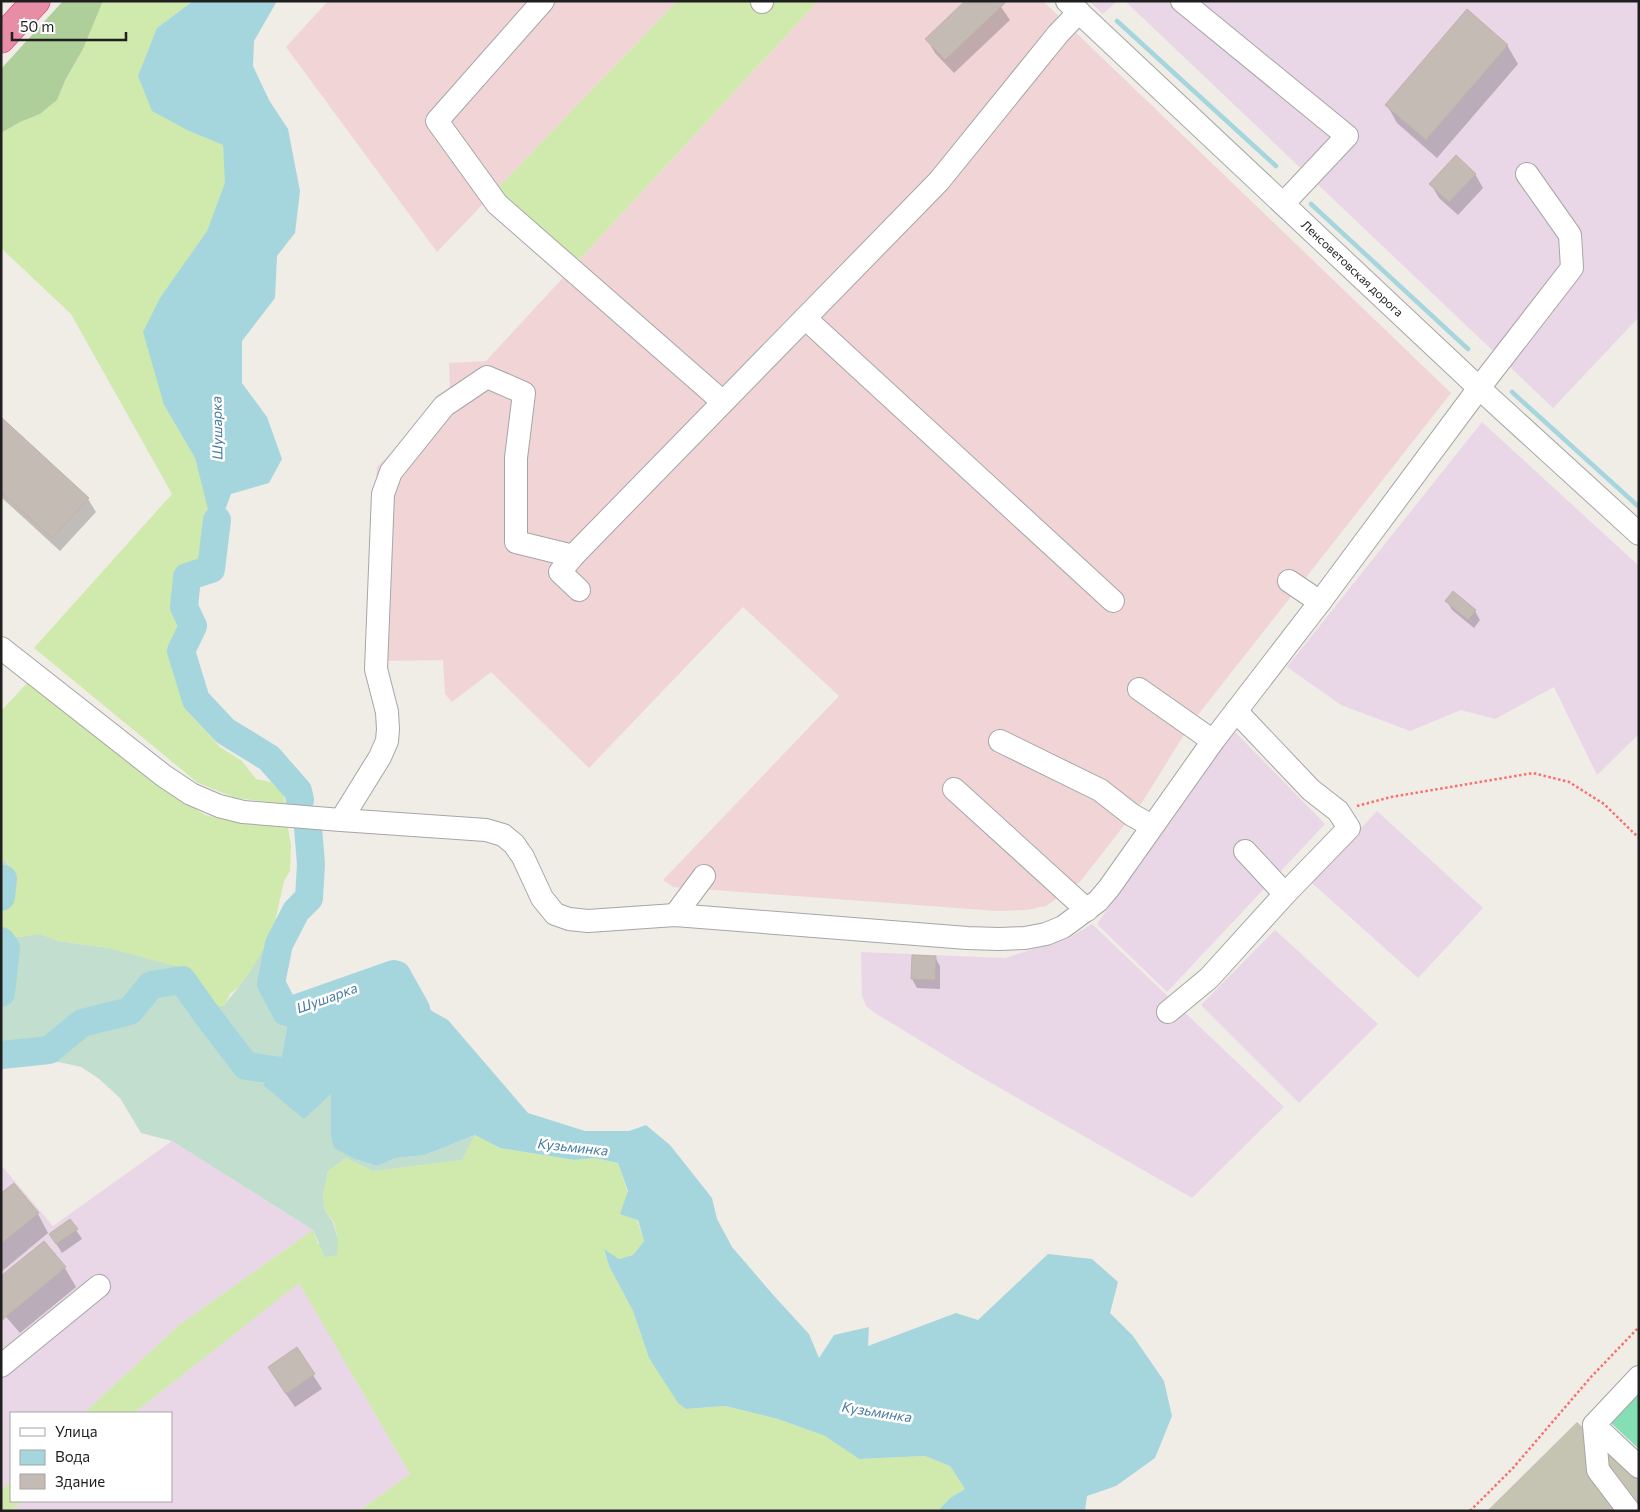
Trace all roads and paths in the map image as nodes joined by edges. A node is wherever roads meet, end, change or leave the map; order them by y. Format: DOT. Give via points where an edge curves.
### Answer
graph roads {
  1 [pos="16,1"];
  2 [pos="36,1"];
  3 [pos="543,1"];
  4 [pos="1182,1"];
  5 [pos="1073,7"];
  6 [pos="1,17"];
  7 [pos="1,39"];
  8 [pos="1527,174"];
  9 [pos="1283,204"];
  10 [pos="805,318"];
  11 [pos="1479,388"];
  12 [pos="723,402"];
  13 [pos="1639,534"];
  14 [pos="573,556"];
  15 [pos="1289,581"];
  16 [pos="579,590"];
  17 [pos="1113,600"];
  18 [pos="1320,602"];
  19 [pos="2,650"];
  20 [pos="1139,689"];
  21 [pos="1236,711"];
  22 [pos="1000,741"];
  23 [pos="1213,741"];
  24 [pos="954,790"];
  25 [pos="1338,811"];
  26 [pos="341,820"];
  27 [pos="1152,826"];
  28 [pos="1639,838"];
  29 [pos="1245,851"];
  30 [pos="704,876"];
  31 [pos="1285,894"];
  32 [pos="1087,910"];
  33 [pos="675,915"];
  34 [pos="1168,1012"];
  35 [pos="99,1286"];
  36 [pos="1639,1327"];
  37 [pos="1,1366"];
  38 [pos="1639,1377"];
  39 [pos="1594,1425"];
  40 [pos="1639,1466"];
  41 [pos="1470,1511"];
  42 [pos="1629,1511"];
  1 -- 6 [label="highway"];
  2 -- 7 [label="highway"];
  3 -- 12 [label="street" via="437,121 498,204"];
  4 -- 9 [label="street" via="1347,136"];
  5 -- 9 [label="street, Ленсоветовская дорога"];
  5 -- 10 [label="street" via="1058,34 939,181"];
  8 -- 11 [label="street" via="1570,235 1572,268"];
  9 -- 11 [label="street, Ленсоветовская дорога"];
  10 -- 12 [label="street"];
  10 -- 17 [label="street"];
  11 -- 13 [label="street, Ленсоветовская дорога"];
  11 -- 18 [label="street"];
  12 -- 14 [label="street"];
  14 -- 16 [label="street" via="560,572"];
  14 -- 26 [label="street" via="516,542 516,458 524,393 487,377 444,406 391,472 383,494 376,669 387,712 387,742"];
  15 -- 18 [label="street"];
  18 -- 21 [label="street"];
  19 -- 26 [label="street" via="164,776 192,794 243,812"];
  20 -- 23 [label="street"];
  21 -- 23 [label="street"];
  21 -- 25 [label="street" via="1312,790"];
  22 -- 27 [label="street" via="1100,790"];
  23 -- 27 [label="street"];
  24 -- 32 [label="street"];
  25 -- 28 [label="path" via="1391,797 1533,773 1569,782 1604,804"];
  25 -- 31 [label="street" via="1349,828"];
  26 -- 33 [label="street" via="486,830 503,835 523,857 542,898 555,914 569,919 588,921"];
  27 -- 32 [label="street" via="1109,888"];
  29 -- 31 [label="street"];
  30 -- 33 [label="street"];
  31 -- 34 [label="street" via="1209,978"];
  32 -- 33 [label="street" via="1063,927 1046,934 999,939"];
  35 -- 37 [label="street"];
  36 -- 41 [label="path" via="1513,1468"];
  38 -- 39 [label="street"];
  39 -- 40 [label="street"];
  39 -- 42 [label="street" via="1598,1470"];
}
